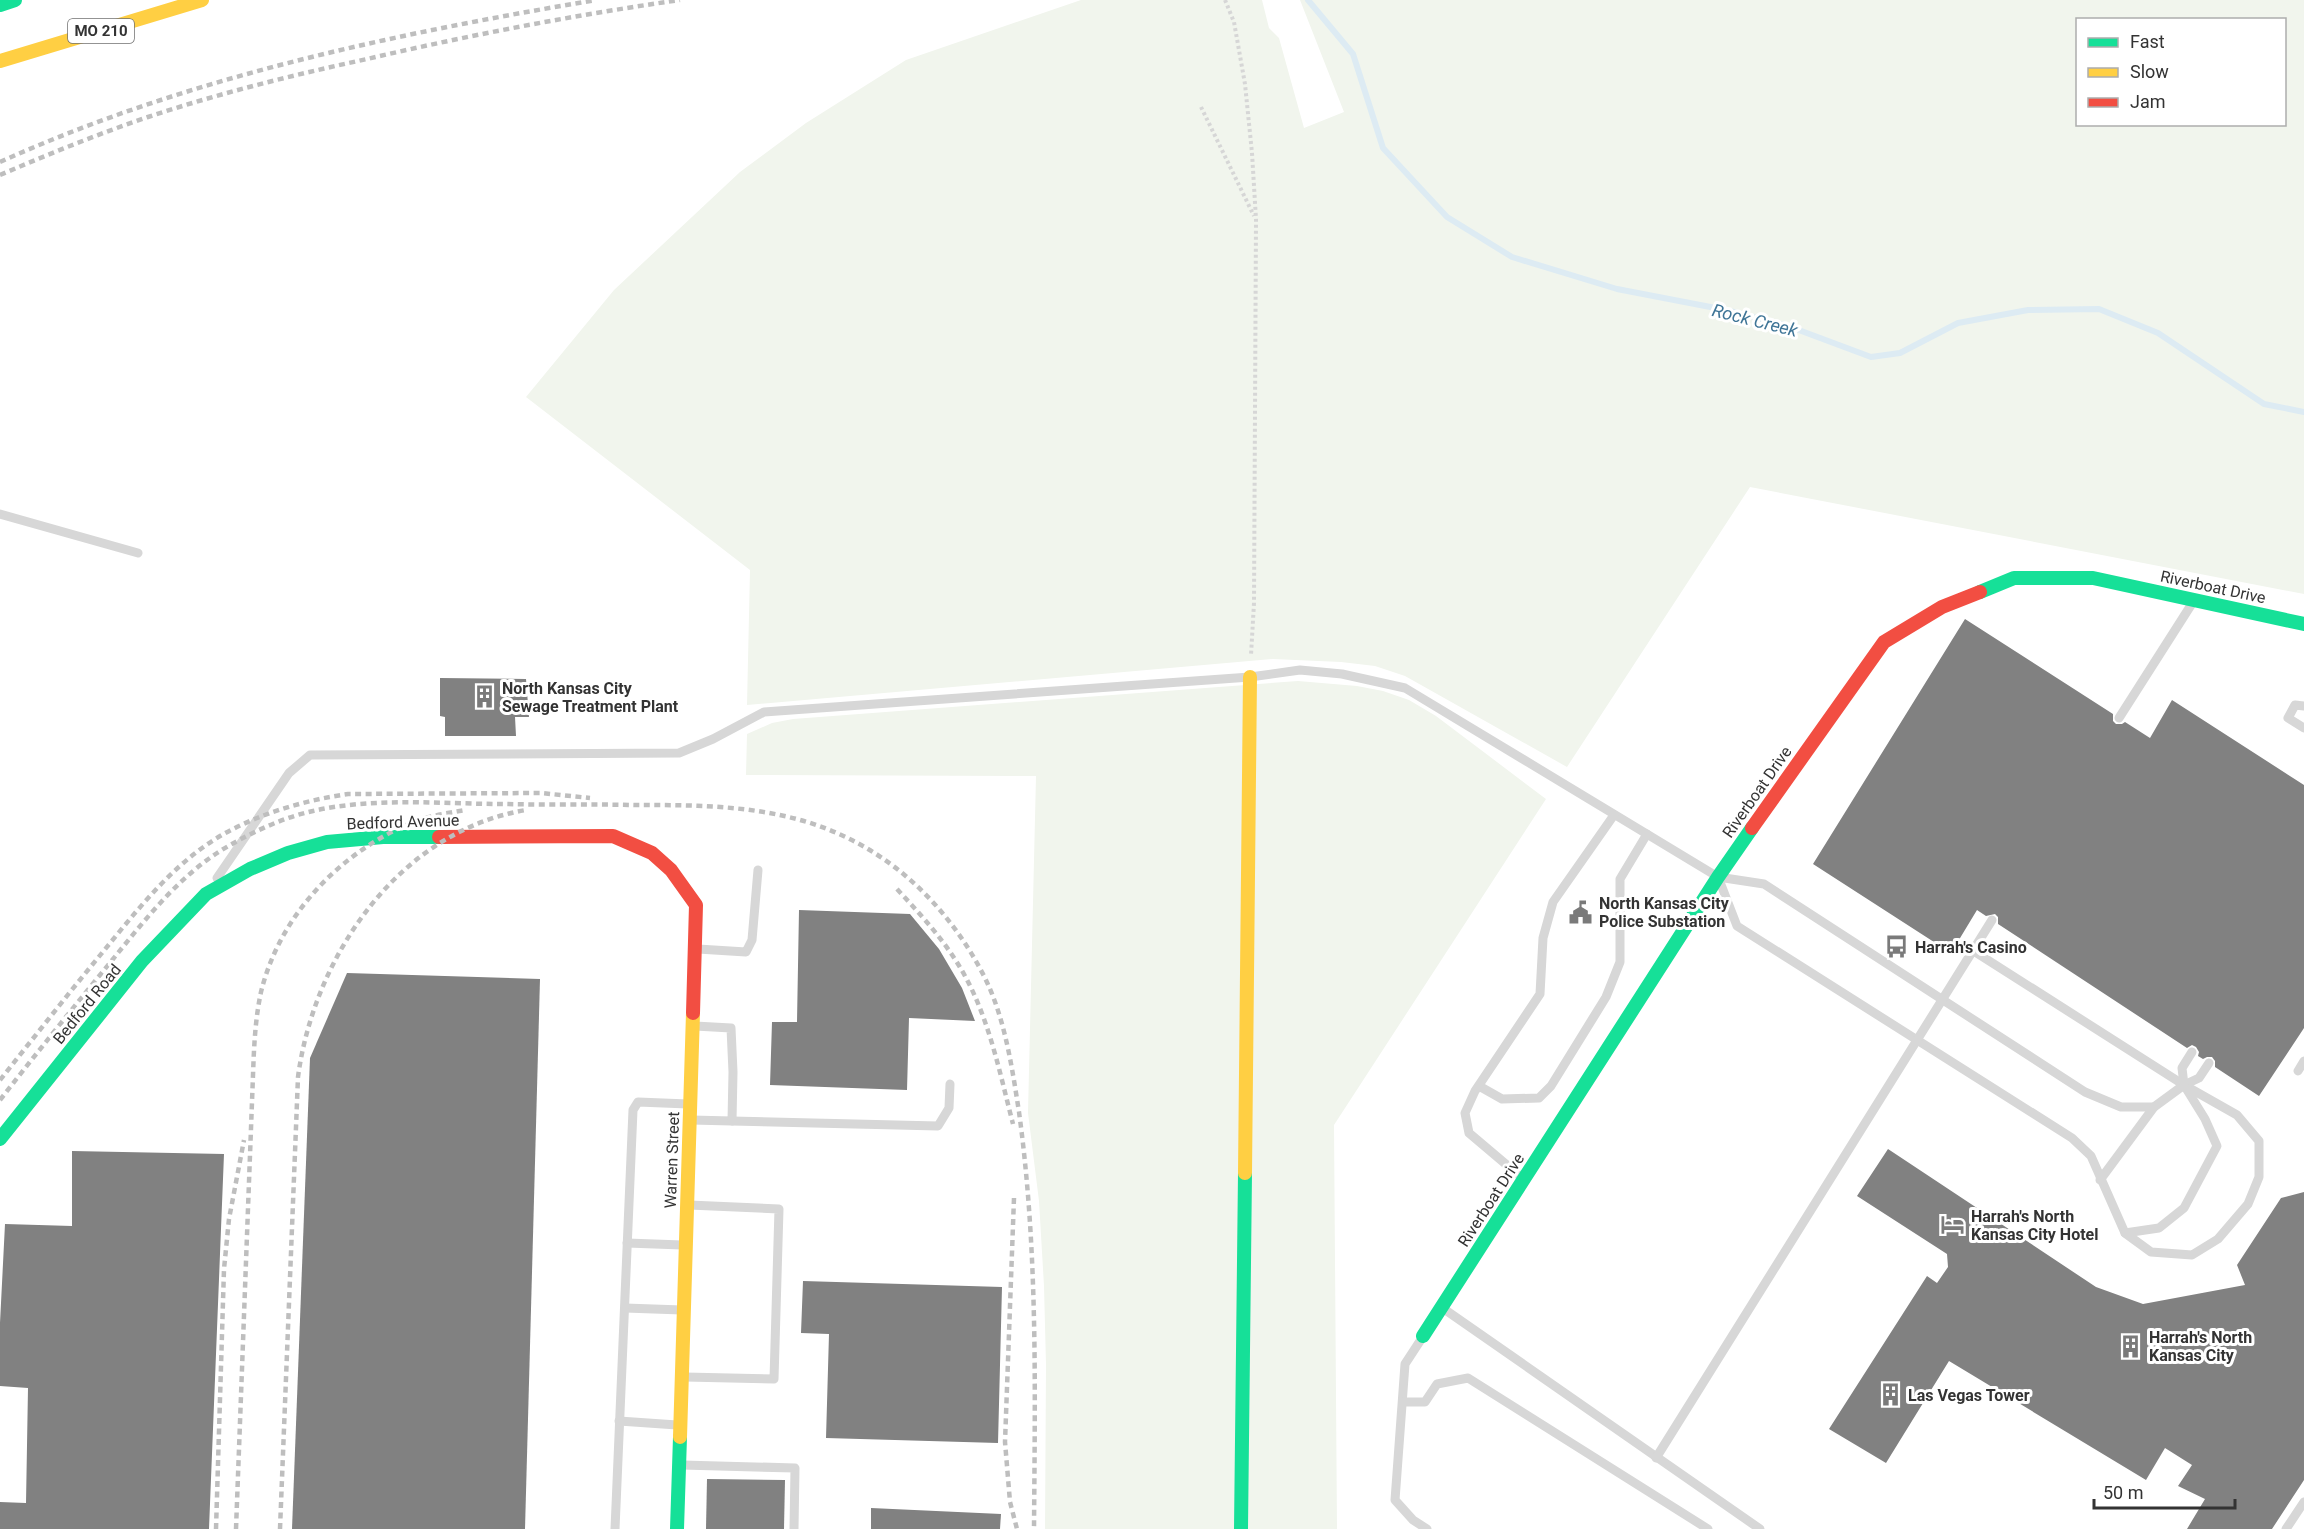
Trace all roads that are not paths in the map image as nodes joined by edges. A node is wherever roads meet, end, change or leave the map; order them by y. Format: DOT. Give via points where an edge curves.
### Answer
graph roads {
  1 [pos="15,0"];
  2 [pos="202,0"];
  3 [pos="0,5"];
  4 [pos="0,61"];
  5 [pos="0,514"];
  6 [pos="138,553"];
  7 [pos="2195,600"];
  8 [pos="2304,624"];
  9 [pos="1250,677"];
  10 [pos="2304,706"];
  11 [pos="2119,718"];
  12 [pos="2304,728"];
  13 [pos="1614,815"];
  14 [pos="1647,834"];
  15 [pos="613,836"];
  16 [pos="758,870"];
  17 [pos="1718,877"];
  18 [pos="206,894"];
  19 [pos="1992,920"];
  20 [pos="695,949"];
  21 [pos="1972,950"];
  22 [pos="1942,999"];
  23 [pos="693,1026"];
  24 [pos="1917,1040"];
  25 [pos="2192,1052"];
  26 [pos="2304,1061"];
  27 [pos="2209,1063"];
  28 [pos="2298,1071"];
  29 [pos="950,1084"];
  30 [pos="2184,1085"];
  31 [pos="1479,1086"];
  32 [pos="690,1104"];
  33 [pos="2154,1107"];
  34 [pos="690,1120"];
  35 [pos="732,1121"];
  36 [pos="0,1139"];
  37 [pos="1524,1179"];
  38 [pos="2100,1180"];
  39 [pos="687,1205"];
  40 [pos="2125,1233"];
  41 [pos="627,1243"];
  42 [pos="686,1245"];
  43 [pos="625,1308"];
  44 [pos="1442,1308"];
  45 [pos="684,1310"];
  46 [pos="1424,1336"];
  47 [pos="682,1377"];
  48 [pos="1402,1402"];
  49 [pos="620,1421"];
  50 [pos="681,1425"];
  51 [pos="1656,1458"];
  52 [pos="679,1464"];
  53 [pos="2304,1502"];
  54 [pos="615,1529"];
  55 [pos="677,1529"];
  56 [pos="794,1529"];
  57 [pos="1241,1529"];
  58 [pos="1427,1529"];
  59 [pos="1708,1529"];
  60 [pos="1760,1529"];
  61 [pos="2286,1529"];
  1 -- 3 [label="main road"];
  2 -- 4 [label="main road, MO 210"];
  5 -- 6 [label="lane"];
  7 -- 8 [label="main road, Riverboat Drive"];
  7 -- 11 [label="lane"];
  7 -- 17 [label="main road, Riverboat Drive" via="2093,578 2014,578 1942,607 1884,642"];
  9 -- 13 [label="lane" via="1300,670 1342,674 1405,688"];
  9 -- 18 [label="lane" via="764,712 679,753 310,755 289,773"];
  9 -- 57 [label="main road"];
  10 -- 12 [label="lane" via="2295,705 2288,718"];
  13 -- 14 [label="lane"];
  13 -- 31 [label="lane" via="1552,902 1543,938 1540,994"];
  14 -- 17 [label="lane"];
  14 -- 31 [label="lane" via="1620,879 1617,971 1606,997 1551,1086 1539,1098 1502,1099"];
  15 -- 18 [label="main road, Bedford Avenue" via="383,837 327,842 250,869"];
  15 -- 20 [label="main road, Warren Street" via="653,853 683,882 696,905"];
  16 -- 20 [label="lane" via="752,940 746,952"];
  17 -- 22 [label="lane" via="1764,884"];
  17 -- 24 [label="lane" via="1737,926"];
  17 -- 37 [label="main road, Riverboat Drive"];
  18 -- 36 [label="main road, Bedford Road" via="142,961"];
  19 -- 21 [label="lane"];
  20 -- 23 [label="main road, Warren Street"];
  21 -- 22 [label="lane"];
  21 -- 30 [label="lane"];
  22 -- 24 [label="lane"];
  22 -- 33 [label="lane" via="2085,1092 2121,1107"];
  23 -- 32 [label="main road, Warren Street"];
  23 -- 35 [label="lane" via="731,1028"];
  24 -- 38 [label="lane" via="2072,1138 2091,1156"];
  24 -- 51 [label="lane"];
  25 -- 30 [label="lane" via="2182,1068"];
  26 -- 28 [label="lane"];
  27 -- 30 [label="lane" via="2199,1078"];
  29 -- 35 [label="lane" via="949,1108 938,1126"];
  30 -- 33 [label="lane"];
  30 -- 40 [label="lane" via="2217,1146 2184,1208 2159,1228"];
  30 -- 40 [label="lane" via="2237,1115 2259,1141 2259,1177 2248,1203 2218,1239 2192,1255 2151,1252"];
  31 -- 37 [label="lane" via="1465,1113 1469,1133"];
  32 -- 34 [label="main road, Warren Street"];
  32 -- 41 [label="lane" via="638,1102 633,1110"];
  33 -- 38 [label="lane"];
  34 -- 35 [label="lane"];
  34 -- 39 [label="main road, Warren Street"];
  37 -- 44 [label="main road, Riverboat Drive"];
  38 -- 40 [label="lane"];
  39 -- 42 [label="main road, Warren Street"];
  39 -- 47 [label="lane" via="779,1209 774,1379"];
  41 -- 42 [label="lane"];
  41 -- 43 [label="lane"];
  42 -- 45 [label="main road, Warren Street"];
  43 -- 45 [label="lane"];
  43 -- 49 [label="lane"];
  44 -- 46 [label="main road, Riverboat Drive"];
  44 -- 51 [label="lane"];
  45 -- 47 [label="main road, Warren Street"];
  46 -- 48 [label="lane" via="1405,1364"];
  47 -- 50 [label="main road, Warren Street"];
  48 -- 58 [label="lane" via="1395,1500"];
  48 -- 59 [label="lane" via="1425,1402 1437,1384 1468,1378"];
  49 -- 50 [label="lane"];
  49 -- 54 [label="lane"];
  50 -- 52 [label="main road, Warren Street"];
  51 -- 60 [label="lane"];
  52 -- 55 [label="main road, Warren Street"];
  52 -- 56 [label="lane" via="795,1468"];
  53 -- 61 [label="lane"];
}
